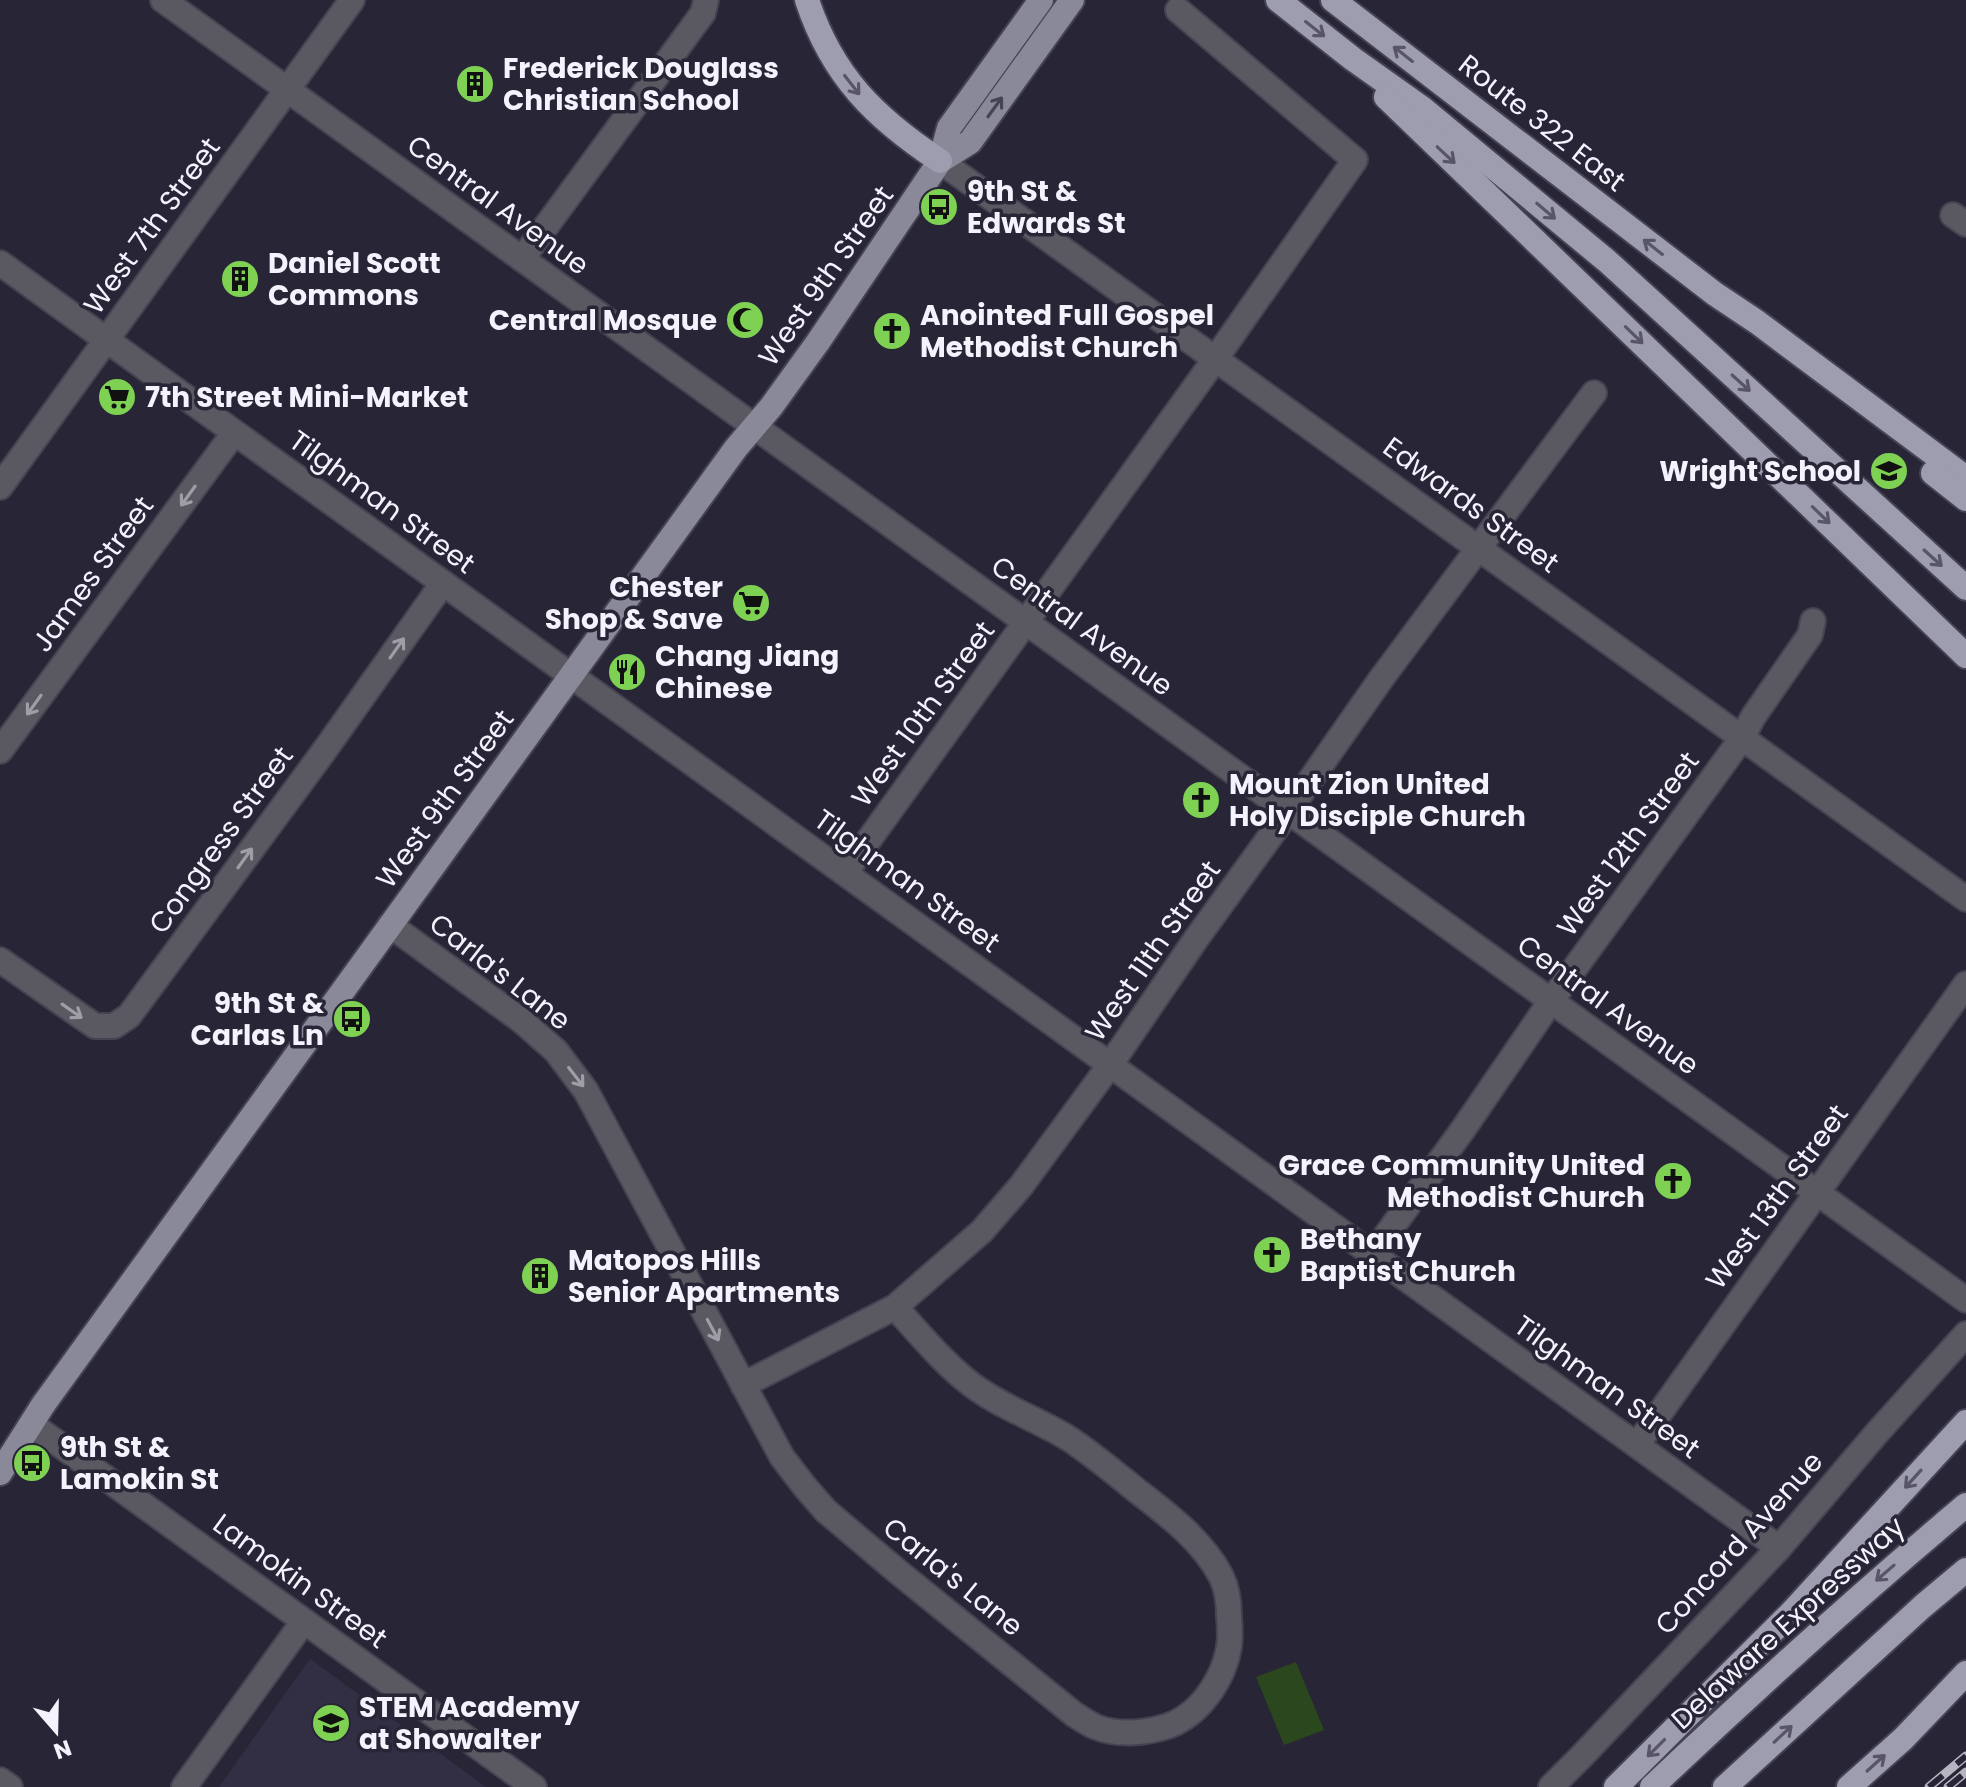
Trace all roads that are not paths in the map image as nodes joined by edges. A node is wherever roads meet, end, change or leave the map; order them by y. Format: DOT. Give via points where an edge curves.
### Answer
graph roads {
  1 [pos="163,0"];
  2 [pos="352,0"];
  3 [pos="706,0"];
  4 [pos="1041,0"];
  5 [pos="1072,0"];
  6 [pos="1278,0"];
  7 [pos="1333,0"];
  8 [pos="810,6"];
  9 [pos="1178,10"];
  10 [pos="1353,59"];
  11 [pos="287,90"];
  12 [pos="940,161"];
  13 [pos="522,259"];
  14 [pos="0,263"];
  15 [pos="1715,294"];
  16 [pos="106,340"];
  17 [pos="1216,358"];
  18 [pos="1594,393"];
  19 [pos="754,427"];
  20 [pos="234,433"];
  21 [pos="1966,478"];
  22 [pos="0,487"];
  23 [pos="1966,499"];
  24 [pos="1478,548"];
  25 [pos="443,583"];
  26 [pos="1966,588"];
  27 [pos="1813,621"];
  28 [pos="1027,623"];
  29 [pos="1966,656"];
  30 [pos="571,675"];
  31 [pos="1742,738"];
  32 [pos="0,751"];
  33 [pos="1288,812"];
  34 [pos="845,873"];
  35 [pos="1966,899"];
  36 [pos="390,925"];
  37 [pos="4,964"];
  38 [pos="1966,984"];
  39 [pos="1551,1001"];
  40 [pos="1110,1065"];
  41 [pos="1817,1193"];
  42 [pos="1372,1255"];
  43 [pos="1966,1300"];
  44 [pos="895,1307"];
  45 [pos="1966,1334"];
  46 [pos="743,1385"];
  47 [pos="1966,1422"];
  48 [pos="31,1424"];
  49 [pos="1637,1445"];
  50 [pos="0,1473"];
  51 [pos="1966,1505"];
  52 [pos="1779,1548"];
  53 [pos="1966,1570"];
  54 [pos="304,1621"];
  55 [pos="1966,1673"];
  56 [pos="1966,1690"];
  57 [pos="1903,1739"];
  58 [pos="0,1780"];
  59 [pos="10,1787"];
  60 [pos="184,1787"];
  61 [pos="534,1787"];
  62 [pos="1551,1787"];
  63 [pos="1616,1787"];
  64 [pos="1652,1787"];
  65 [pos="1725,1787"];
  66 [pos="1849,1787"];
  1 -- 11 [label="street, Central Avenue"];
  2 -- 11 [label="street, West 7th Street"];
  3 -- 13 [label="street" via="703,13"];
  4 -- 12 [label="main road, West 9th Street" via="949,128"];
  12 -- 5 [label="main road, West 9th Street, one-way" via="970,142"];
  6 -- 10 [label="highway, one-way"];
  15 -- 7 [label="highway, Route 322 East, one-way"];
  8 -- 12 [label="highway, one-way" via="853,87 898,131"];
  9 -- 17 [label="street, West 10th Street" via="1355,160"];
  10 -- 26 [label="highway, one-way" via="1422,108 1607,261"];
  10 -- 29 [label="highway, one-way" via="1390,102"];
  11 -- 13 [label="street, Central Avenue"];
  11 -- 16 [label="street, West 7th Street"];
  12 -- 17 [label="street, Edwards Street"];
  12 -- 19 [label="main road, West 9th Street" via="831,325"];
  13 -- 19 [label="street, Central Avenue"];
  14 -- 16 [label="street, Tilghman Street"];
  15 -- 21 [label="highway"];
  15 -- 23 [label="highway" via="1751,329"];
  16 -- 20 [label="street, Tilghman Street"];
  16 -- 22 [label="street, West 7th Street"];
  17 -- 24 [label="street, Edwards Street"];
  17 -- 28 [label="street, West 10th Street"];
  18 -- 24 [label="street, West 11th Street"];
  19 -- 28 [label="street, Central Avenue"];
  19 -- 30 [label="main road, West 9th Street"];
  20 -- 25 [label="street, Tilghman Street"];
  20 -- 32 [label="street, James Street, one-way"];
  24 -- 31 [label="street, Edwards Street"];
  24 -- 33 [label="street, West 11th Street"];
  25 -- 30 [label="street, Tilghman Street"];
  37 -- 25 [label="street, Congress Street, one-way" via="95,1026 114,1026 129,1016"];
  27 -- 31 [label="street, West 12th Street" via="1810,635"];
  28 -- 33 [label="street, Central Avenue"];
  28 -- 34 [label="street, West 10th Street"];
  30 -- 34 [label="street, Tilghman Street"];
  30 -- 36 [label="main road, West 9th Street"];
  31 -- 35 [label="street, Edwards Street"];
  31 -- 39 [label="street, West 12th Street"];
  33 -- 39 [label="street, Central Avenue"];
  33 -- 40 [label="street, West 11th Street"];
  34 -- 40 [label="street, Tilghman Street"];
  36 -- 46 [label="street, Carla's Lane, one-way" via="556,1051 586,1091"];
  36 -- 48 [label="main road, West 9th Street"];
  38 -- 41 [label="street, West 13th Street"];
  39 -- 41 [label="street, Central Avenue"];
  39 -- 42 [label="street, West 12th Street"];
  40 -- 42 [label="street, Tilghman Street"];
  40 -- 44 [label="street, West 11th Street" via="982,1231"];
  41 -- 43 [label="street, Central Avenue"];
  41 -- 49 [label="street, West 13th Street"];
  42 -- 49 [label="street, Tilghman Street"];
  44 -- 46 [label="street, West 11th Street"];
  44 -- 46 [label="street, Carla's Lane" via="971,1384 1068,1438 1202,1548 1222,1578 1230,1643 1219,1677 1191,1713 1153,1731 1122,1733 1097,1728 1075,1715 826,1511 782,1457"];
  45 -- 52 [label="street, Concord Avenue"];
  47 -- 63 [label="highway, one-way" via="1791,1613"];
  48 -- 50 [label="main road, West 9th Street"];
  48 -- 54 [label="street, Lamokin Street"];
  49 -- 52 [label="street, Tilghman Street"];
  51 -- 64 [label="highway, Delaware Expressway, one-way" via="1775,1671"];
  52 -- 62 [label="street, Concord Avenue"];
  65 -- 53 [label="highway, one-way"];
  54 -- 60 [label="street"];
  54 -- 61 [label="street, Lamokin Street"];
  55 -- 57 [label="highway"];
  56 -- 57 [label="highway"];
  66 -- 57 [label="highway, one-way"];
  58 -- 59 [label="street"];
}
